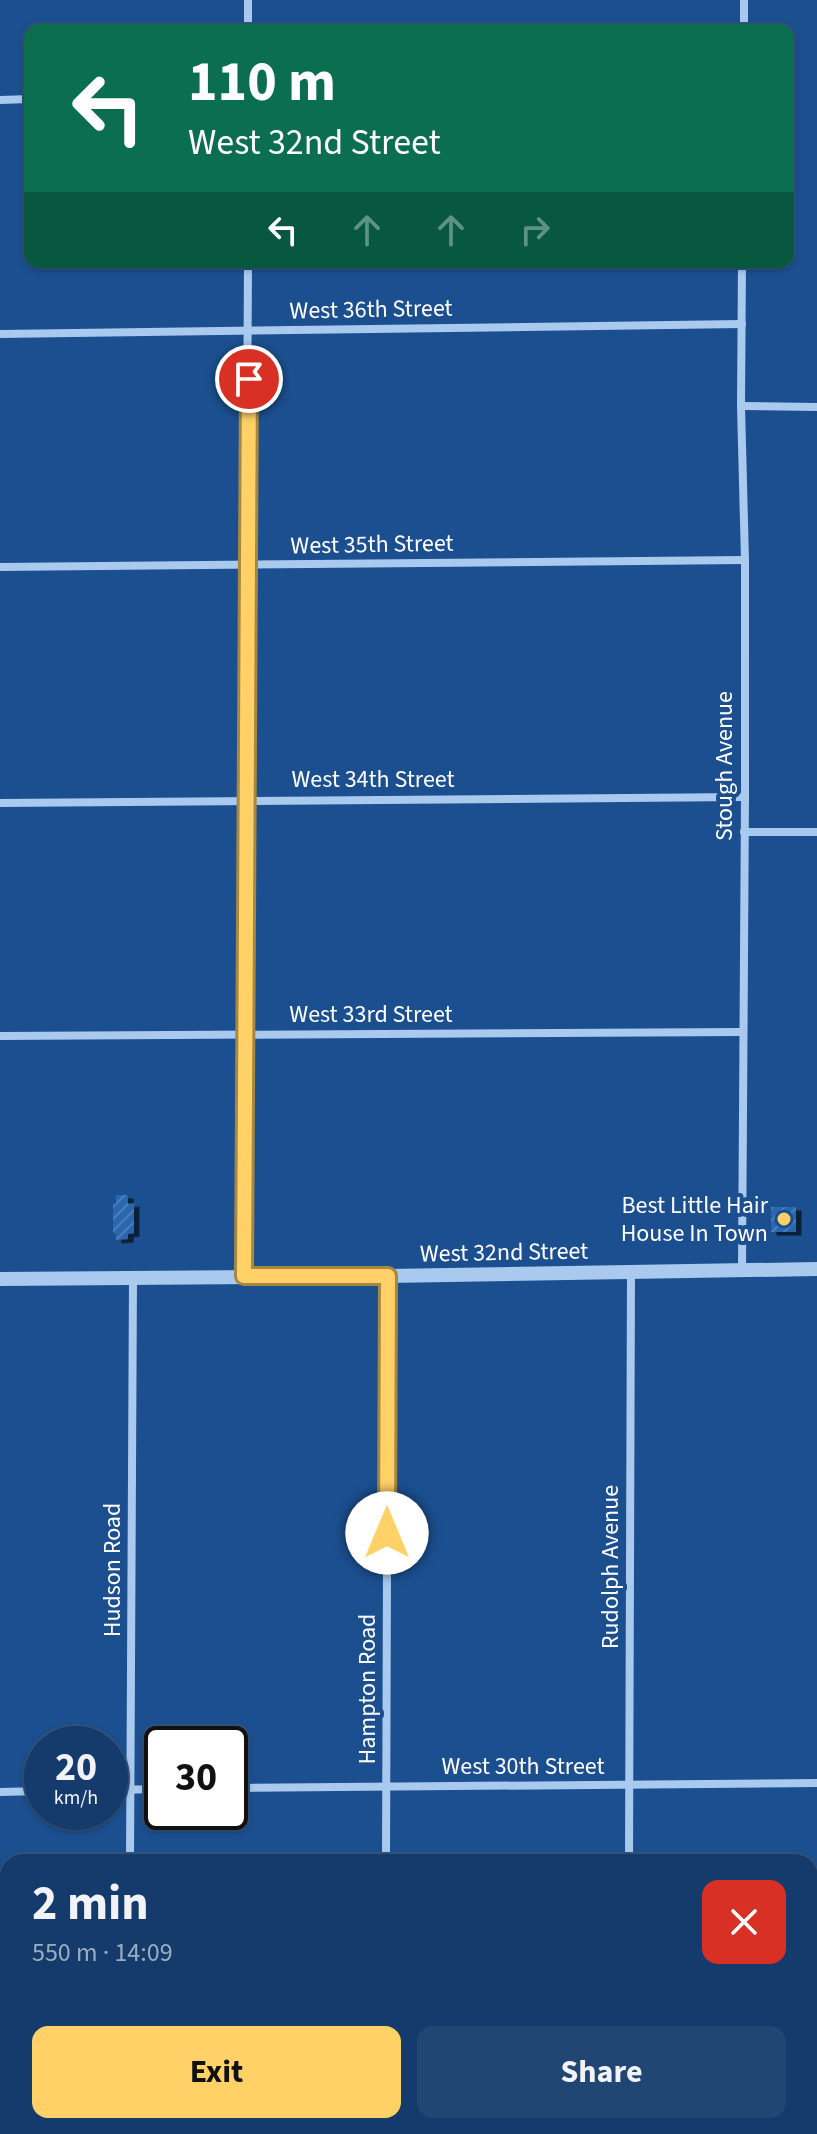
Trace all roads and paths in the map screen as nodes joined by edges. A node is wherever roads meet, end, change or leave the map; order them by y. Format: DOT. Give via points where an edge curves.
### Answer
graph roads {
  1 [pos="248,0"];
  2 [pos="744,0"];
  3 [pos="248,24"];
  4 [pos="744,24"];
  5 [pos="24,99"];
  6 [pos="0,100"];
  7 [pos="248,268"];
  8 [pos="742,268"];
  9 [pos="742,324"];
  10 [pos="249,331"];
  11 [pos="0,334"];
  12 [pos="741,406"];
  13 [pos="817,407"];
  14 [pos="745,560"];
  15 [pos="246,566"];
  16 [pos="0,567"];
  17 [pos="745,797"];
  18 [pos="245,800"];
  19 [pos="0,803"];
  20 [pos="744,832"];
  21 [pos="817,832"];
  22 [pos="743,1032"];
  23 [pos="247,1034"];
  24 [pos="0,1036"];
  25 [pos="817,1269"];
  26 [pos="742,1270"];
  27 [pos="631,1272"];
  28 [pos="244,1276"];
  29 [pos="388,1276"];
  30 [pos="133,1277"];
  31 [pos="0,1279"];
  32 [pos="817,1783"];
  33 [pos="629,1785"];
  34 [pos="386,1787"];
  35 [pos="248,1788"];
  36 [pos="130,1789"];
  37 [pos="144,1789"];
  38 [pos="24,1791"];
  39 [pos="0,1792"];
  40 [pos="130,1854"];
  41 [pos="386,1854"];
  42 [pos="629,1854"];
  1 -- 3 [label="street"];
  2 -- 4 [label="street"];
  5 -- 6 [label="street"];
  7 -- 10 [label="street"];
  8 -- 9 [label="street, Stough Avenue"];
  9 -- 10 [label="street, West 36th Street"];
  9 -- 12 [label="street, Stough Avenue"];
  10 -- 11 [label="street, West 36th Street"];
  10 -- 15 [label="street"];
  12 -- 13 [label="street"];
  12 -- 14 [label="street, Stough Avenue"];
  14 -- 15 [label="street, West 35th Street"];
  14 -- 17 [label="street, Stough Avenue"];
  15 -- 16 [label="street, West 35th Street"];
  15 -- 18 [label="street"];
  17 -- 18 [label="street, West 34th Street"];
  17 -- 20 [label="street, Stough Avenue"];
  18 -- 19 [label="street, West 34th Street"];
  18 -- 23 [label="street"];
  20 -- 21 [label="street"];
  20 -- 22 [label="street, Stough Avenue"];
  22 -- 23 [label="street, West 33rd Street"];
  22 -- 26 [label="street, Stough Avenue"];
  23 -- 24 [label="street, West 33rd Street"];
  23 -- 28 [label="street"];
  25 -- 26 [label="street, West 32nd Street"];
  26 -- 27 [label="street, West 32nd Street"];
  27 -- 29 [label="street, West 32nd Street"];
  27 -- 33 [label="street, Rudolph Avenue"];
  28 -- 29 [label="street, West 32nd Street"];
  28 -- 30 [label="street, West 32nd Street"];
  29 -- 34 [label="street, Hampton Road"];
  30 -- 31 [label="street, West 32nd Street"];
  30 -- 36 [label="street, Hudson Road"];
  32 -- 33 [label="street, West 30th Street"];
  33 -- 34 [label="street, West 30th Street"];
  33 -- 42 [label="street, Rudolph Avenue"];
  34 -- 35 [label="street, West 30th Street"];
  34 -- 41 [label="street, Hampton Road"];
  36 -- 37 [label="street"];
  36 -- 40 [label="street, Hudson Road"];
  38 -- 39 [label="street"];
}
